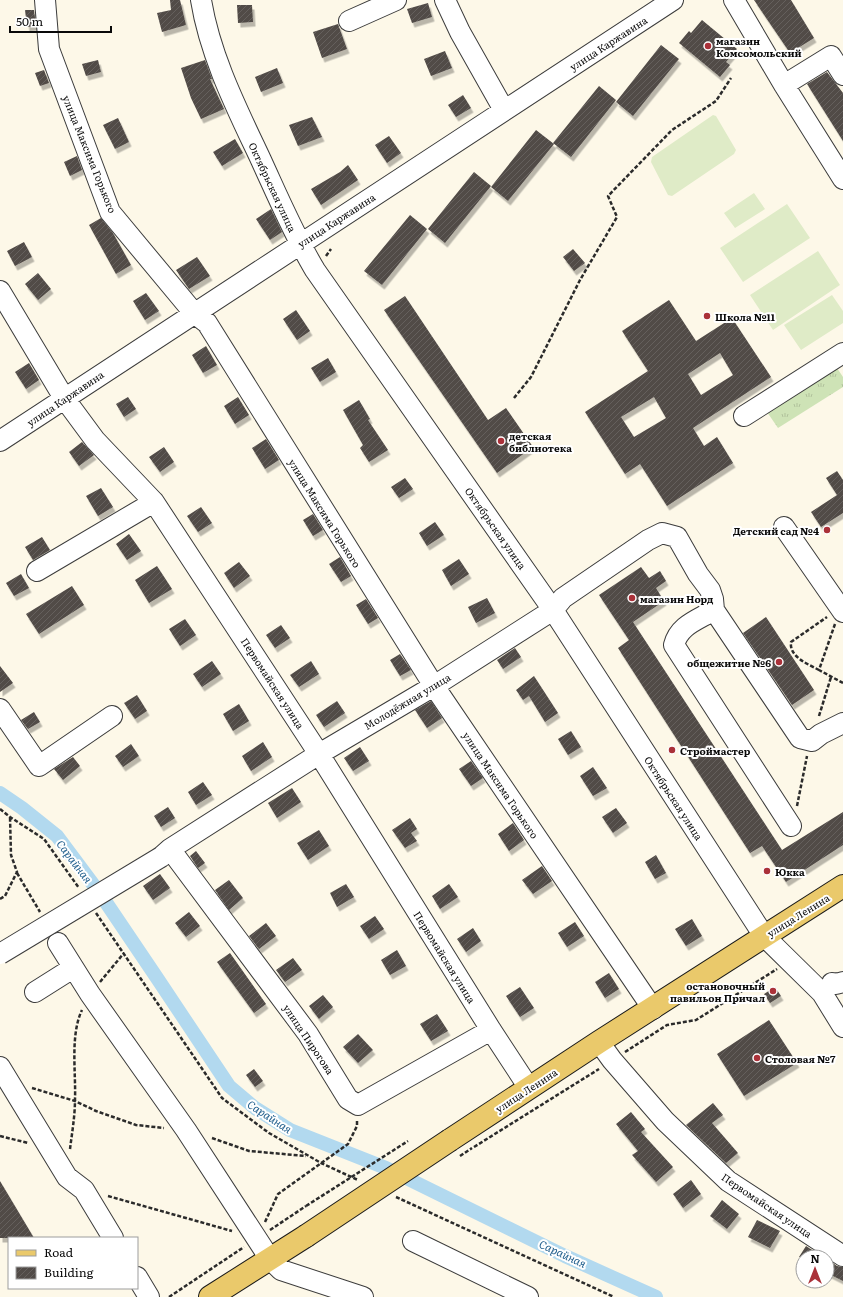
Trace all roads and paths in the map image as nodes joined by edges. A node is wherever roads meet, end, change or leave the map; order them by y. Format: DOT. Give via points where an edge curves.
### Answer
graph roads {
  1 [pos="45,0"];
  2 [pos="201,0"];
  3 [pos="396,0"];
  4 [pos="445,0"];
  5 [pos="673,0"];
  6 [pos="734,0"];
  7 [pos="349,20"];
  8 [pos="843,75"];
  9 [pos="731,78"];
  10 [pos="784,84"];
  11 [pos="504,110"];
  12 [pos="843,179"];
  13 [pos="300,244"];
  14 [pos="0,291"];
  15 [pos="194,313"];
  16 [pos="843,353"];
  17 [pos="64,398"];
  18 [pos="514,398"];
  19 [pos="744,416"];
  20 [pos="0,441"];
  21 [pos="154,502"];
  22 [pos="784,527"];
  23 [pos="37,571"];
  24 [pos="553,610"];
  25 [pos="714,610"];
  26 [pos="842,610"];
  27 [pos="819,670"];
  28 [pos="843,682"];
  29 [pos="434,686"];
  30 [pos="0,709"];
  31 [pos="112,716"];
  32 [pos="843,723"];
  33 [pos="319,754"];
  34 [pos="0,809"];
  35 [pos="10,817"];
  36 [pos="791,826"];
  37 [pos="165,853"];
  38 [pos="17,872"];
  39 [pos="843,886"];
  40 [pos="80,889"];
  41 [pos="0,899"];
  42 [pos="93,908"];
  43 [pos="43,917"];
  44 [pos="764,936"];
  45 [pos="58,943"];
  46 [pos="124,953"];
  47 [pos="0,954"];
  48 [pos="788,961"];
  49 [pos="73,968"];
  50 [pos="35,992"];
  51 [pos="90,994"];
  52 [pos="653,1009"];
  53 [pos="843,1027"];
  54 [pos="491,1030"];
  55 [pos="599,1042"];
  56 [pos="612,1060"];
  57 [pos="4,1074"];
  58 [pos="529,1088"];
  59 [pos="75,1101"];
  60 [pos="358,1105"];
  61 [pos="186,1130"];
  62 [pos="408,1141"];
  63 [pos="472,1148"];
  64 [pos="309,1156"];
  65 [pos="322,1162"];
  66 [pos="67,1177"];
  67 [pos="364,1182"];
  68 [pos="84,1190"];
  69 [pos="392,1195"];
  70 [pos="112,1237"];
  71 [pos="258,1238"];
  72 [pos="412,1241"];
  73 [pos="843,1256"];
  74 [pos="270,1259"];
  75 [pos="138,1279"];
  76 [pos="149,1297"];
  77 [pos="169,1297"];
  78 [pos="210,1297"];
  79 [pos="363,1297"];
  80 [pos="528,1297"];
  81 [pos="614,1297"];
  1 -- 15 [label="street, улица Максима Горького" via="49,49 110,212"];
  2 -- 13 [label="street, Октябрьская улица" via="217,60"];
  3 -- 7 [label="street"];
  4 -- 11 [label="street"];
  5 -- 11 [label="street, улица Каржавина"];
  6 -- 10 [label="street"];
  8 -- 10 [label="street" via="831,56"];
  9 -- 18 [label="path" via="716,101 672,130 608,196 617,217 580,280 531,377"];
  10 -- 12 [label="street"];
  11 -- 13 [label="street, улица Каржавина"];
  13 -- 15 [label="street, улица Каржавина"];
  13 -- 24 [label="street, Октябрьская улица" via="353,325"];
  14 -- 17 [label="street, Первомайская улица"];
  15 -- 17 [label="street, улица Каржавина"];
  15 -- 29 [label="street, улица Максима Горького" via="207,323"];
  16 -- 19 [label="street"];
  17 -- 20 [label="street, улица Каржавина"];
  17 -- 21 [label="street, Первомайская улица" via="95,440"];
  21 -- 23 [label="street"];
  21 -- 33 [label="street, Первомайская улица"];
  22 -- 26 [label="street"];
  24 -- 25 [label="street, Молодёжная улица" via="563,598 662,533 677,537 710,590"];
  24 -- 29 [label="street, Молодёжная улица"];
  24 -- 44 [label="street, Октябрьская улица"];
  25 -- 32 [label="street" via="800,738 812,741"];
  25 -- 36 [label="street" via="680,631 674,644"];
  26 -- 27 [label="path"];
  26 -- 27 [label="path" via="791,642 793,653"];
  27 -- 28 [label="path"];
  29 -- 33 [label="street, Молодёжная улица"];
  29 -- 52 [label="street, улица Максима Горького"];
  30 -- 31 [label="street" via="39,766"];
  33 -- 37 [label="street, Молодёжная улица"];
  33 -- 54 [label="street, Первомайская улица"];
  34 -- 35 [label="path"];
  35 -- 38 [label="path" via="11,855"];
  35 -- 40 [label="path" via="44,839"];
  37 -- 47 [label="street, Молодёжная улица, bridge"];
  37 -- 60 [label="street, улица Пирогова" via="308,1034 348,1099"];
  38 -- 41 [label="path" via="5,896"];
  38 -- 43 [label="path"];
  39 -- 44 [label="main road, улица Ленина"];
  42 -- 46 [label="path"];
  44 -- 48 [label="street, Октябрьская улица"];
  44 -- 52 [label="main road, улица Ленина"];
  45 -- 49 [label="street"];
  46 -- 51 [label="path"];
  46 -- 64 [label="path" via="222,1098 269,1133"];
  48 -- 53 [label="street, Октябрьская улица" via="822,993"];
  48 -- 56 [label="path" via="696,1020 667,1025"];
  49 -- 50 [label="street"];
  49 -- 51 [label="street"];
  51 -- 59 [label="path" via="79,1016 75,1044"];
  51 -- 61 [label="street"];
  52 -- 55 [label="main road, улица Ленина"];
  54 -- 58 [label="street, Первомайская улица"];
  54 -- 60 [label="street"];
  55 -- 56 [label="street, Первомайская улица"];
  55 -- 58 [label="main road, улица Ленина"];
  56 -- 63 [label="path"];
  56 -- 73 [label="street, Первомайская улица" via="665,1121 728,1181"];
  57 -- 59 [label="path"];
  57 -- 66 [label="street"];
  58 -- 74 [label="main road, улица Ленина, bridge"];
  59 -- 61 [label="path" via="136,1125"];
  59 -- 66 [label="path"];
  60 -- 65 [label="path" via="357,1126 348,1144"];
  61 -- 64 [label="path" via="249,1151"];
  61 -- 71 [label="street"];
  62 -- 71 [label="path, bridge"];
  64 -- 65 [label="path"];
  65 -- 67 [label="path"];
  65 -- 71 [label="path" via="278,1194"];
  66 -- 68 [label="street"];
  68 -- 70 [label="street"];
  68 -- 71 [label="path"];
  69 -- 81 [label="path"];
  71 -- 74 [label="street"];
  71 -- 77 [label="path"];
  72 -- 80 [label="street"];
  74 -- 78 [label="main road, улица Ленина"];
  74 -- 79 [label="street" via="281,1270"];
  75 -- 76 [label="street"];
}
